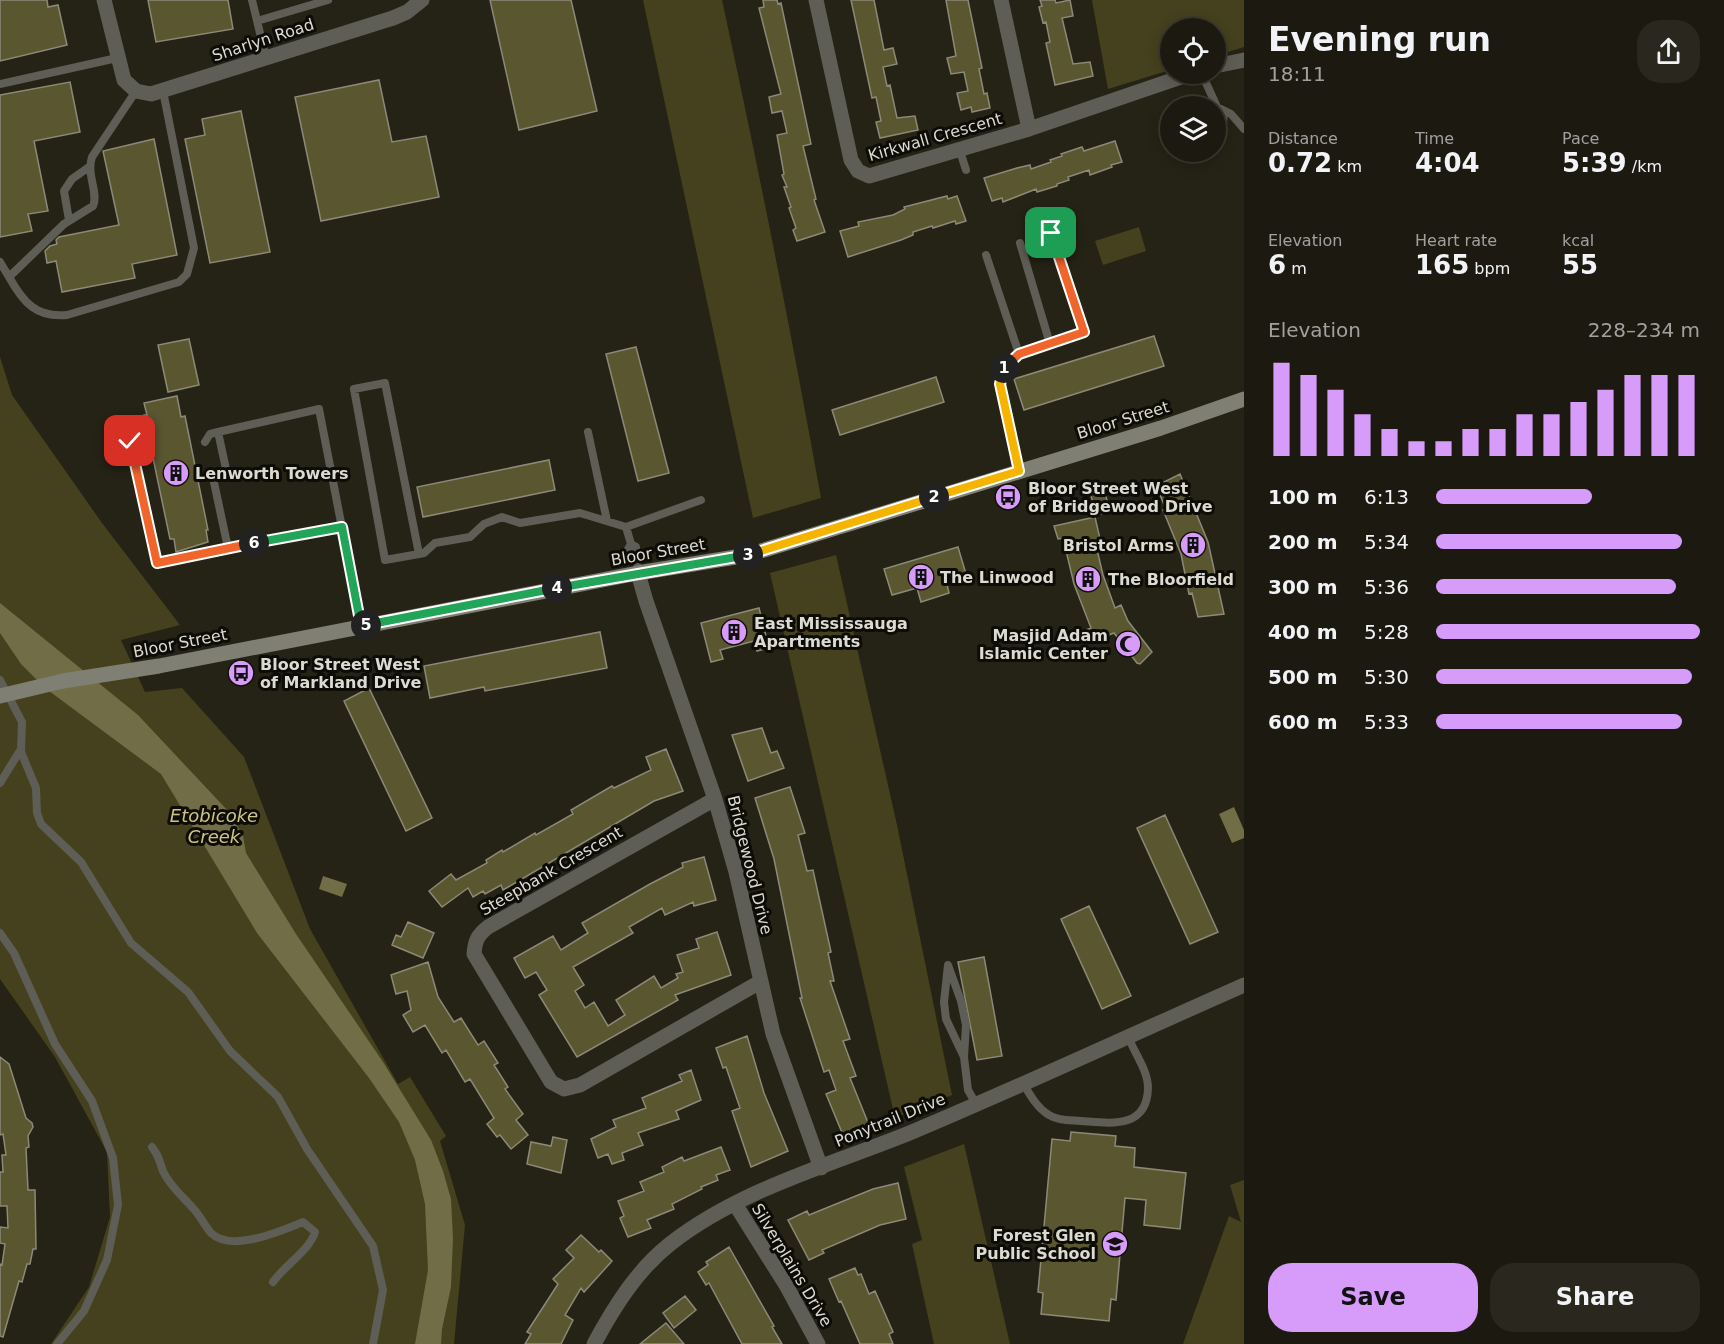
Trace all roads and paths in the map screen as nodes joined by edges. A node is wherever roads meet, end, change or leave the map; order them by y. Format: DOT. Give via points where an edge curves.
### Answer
graph roads {
  1 [pos="104,0"];
  2 [pos="252,0"];
  3 [pos="328,0"];
  4 [pos="422,0"];
  5 [pos="816,0"];
  6 [pos="1001,0"];
  7 [pos="257,21"];
  8 [pos="266,58"];
  9 [pos="1244,60"];
  10 [pos="118,64"];
  11 [pos="1226,64"];
  12 [pos="0,84"];
  13 [pos="1161,84"];
  14 [pos="136,91"];
  15 [pos="163,91"];
  16 [pos="1226,112"];
  17 [pos="1029,129"];
  18 [pos="1244,129"];
  19 [pos="960,151"];
  20 [pos="89,167"];
  21 [pos="966,170"];
  22 [pos="69,220"];
  23 [pos="1051,233"];
  24 [pos="1020,243"];
  25 [pos="986,255"];
  26 [pos="0,262"];
  27 [pos="9,277"];
  28 [pos="1050,344"];
  29 [pos="1019,354"];
  30 [pos="1244,399"];
  31 [pos="218,432"];
  32 [pos="588,432"];
  33 [pos="130,441"];
  34 [pos="205,442"];
  35 [pos="1019,471"];
  36 [pos="701,500"];
  37 [pos="607,521"];
  38 [pos="342,527"];
  39 [pos="626,527"];
  40 [pos="228,548"];
  41 [pos="419,554"];
  42 [pos="637,567"];
  43 [pos="361,626"];
  44 [pos="0,680"];
  45 [pos="0,696"];
  46 [pos="21,747"];
  47 [pos="0,783"];
  48 [pos="716,799"];
  49 [pos="0,933"];
  50 [pos="760,982"];
  51 [pos="1244,985"];
  52 [pos="1128,1036"];
  53 [pos="964,1057"];
  54 [pos="1023,1083"];
  55 [pos="976,1104"];
  56 [pos="152,1147"];
  57 [pos="821,1168"];
  58 [pos="735,1204"];
  59 [pos="273,1282"];
  60 [pos="57,1344"];
  61 [pos="373,1344"];
  62 [pos="594,1344"];
  63 [pos="818,1344"];
  1 -- 10 [label="street"];
  2 -- 7 [label="lane"];
  3 -- 7 [label="lane"];
  4 -- 8 [label="street, Sharlyn Road" via="400,15"];
  5 -- 19 [label="street, Kirkwall Crescent" via="850,155 858,171 874,176"];
  6 -- 17 [label="street"];
  7 -- 8 [label="lane"];
  8 -- 15 [label="street, Sharlyn Road"];
  9 -- 11 [label="street"];
  10 -- 12 [label="lane"];
  10 -- 14 [label="street" via="127,84"];
  13 -- 17 [label="street, Kirkwall Crescent"];
  14 -- 15 [label="street, Sharlyn Road"];
  14 -- 20 [label="lane" via="104,137"];
  15 -- 27 [label="lane" via="195,248 187,274 179,282 56,316 33,309"];
  16 -- 18 [label="lane" via="1238,119"];
  17 -- 19 [label="street, Kirkwall Crescent"];
  19 -- 21 [label="lane"];
  20 -- 22 [label="lane" via="72,179 64,191"];
  20 -- 22 [label="lane" via="95,202"];
  22 -- 27 [label="lane"];
  23 -- 28 [label="lane" via="1084,332"];
  24 -- 28 [label="lane"];
  25 -- 29 [label="lane"];
  26 -- 27 [label="lane"];
  28 -- 29 [label="lane"];
  29 -- 35 [label="lane" via="1005,366 1000,384"];
  30 -- 35 [label="main road, Bloor Street"];
  31 -- 34 [label="lane" via="210,434"];
  31 -- 38 [label="lane" via="319,409"];
  31 -- 40 [label="lane" via="226,469 211,469"];
  32 -- 37 [label="lane"];
  33 -- 40 [label="lane" via="157,563"];
  35 -- 42 [label="main road, Bloor Street" via="748,555"];
  36 -- 39 [label="lane"];
  37 -- 39 [label="lane"];
  37 -- 41 [label="lane" via="580,513 520,524 502,517 484,524 470,537 435,543"];
  38 -- 40 [label="lane"];
  38 -- 43 [label="lane"];
  39 -- 42 [label="lane" via="631,544 636,547"];
  41 -- 41 [label="lane" via="385,560 354,389 385,383"];
  42 -- 43 [label="main road, Bloor Street"];
  42 -- 48 [label="street, Bridgewood Drive"];
  43 -- 45 [label="main road, Bloor Street, bridge"];
  44 -- 46 [label="lane" via="22,722"];
  46 -- 47 [label="lane"];
  46 -- 61 [label="lane" via="36,788 40,824 81,862 131,943 188,992 230,1051 278,1097 307,1149 364,1230 373,1246 383,1290"];
  48 -- 50 [label="street, Bridgewood Drive"];
  48 -- 50 [label="street, Steepbank Crescent" via="488,927 475,942 474,954 551,1082 564,1089 580,1085"];
  49 -- 60 [label="lane" via="14,953 55,1044 92,1101 113,1158 118,1205 107,1260 84,1311"];
  50 -- 57 [label="street, Bridgewood Drive" via="773,1034"];
  51 -- 52 [label="street, Ponytrail Drive"];
  52 -- 54 [label="street, Ponytrail Drive"];
  52 -- 54 [label="lane" via="1145,1071 1148,1090 1139,1111 1120,1124 1050,1116 1031,1098"];
  53 -- 53 [label="lane" via="966,1025 948,965 946,1019"];
  53 -- 55 [label="lane" via="968,1090"];
  54 -- 55 [label="street, Ponytrail Drive"];
  55 -- 57 [label="street, Ponytrail Drive"];
  56 -- 59 [label="lane" via="162,1160 163,1171 213,1235 238,1243 303,1222 315,1232 313,1240"];
  57 -- 58 [label="street, Ponytrail Drive"];
  58 -- 62 [label="street, Ponytrail Drive" via="670,1244 647,1266 625,1291"];
  58 -- 63 [label="street, Silverplains Drive"];
}
